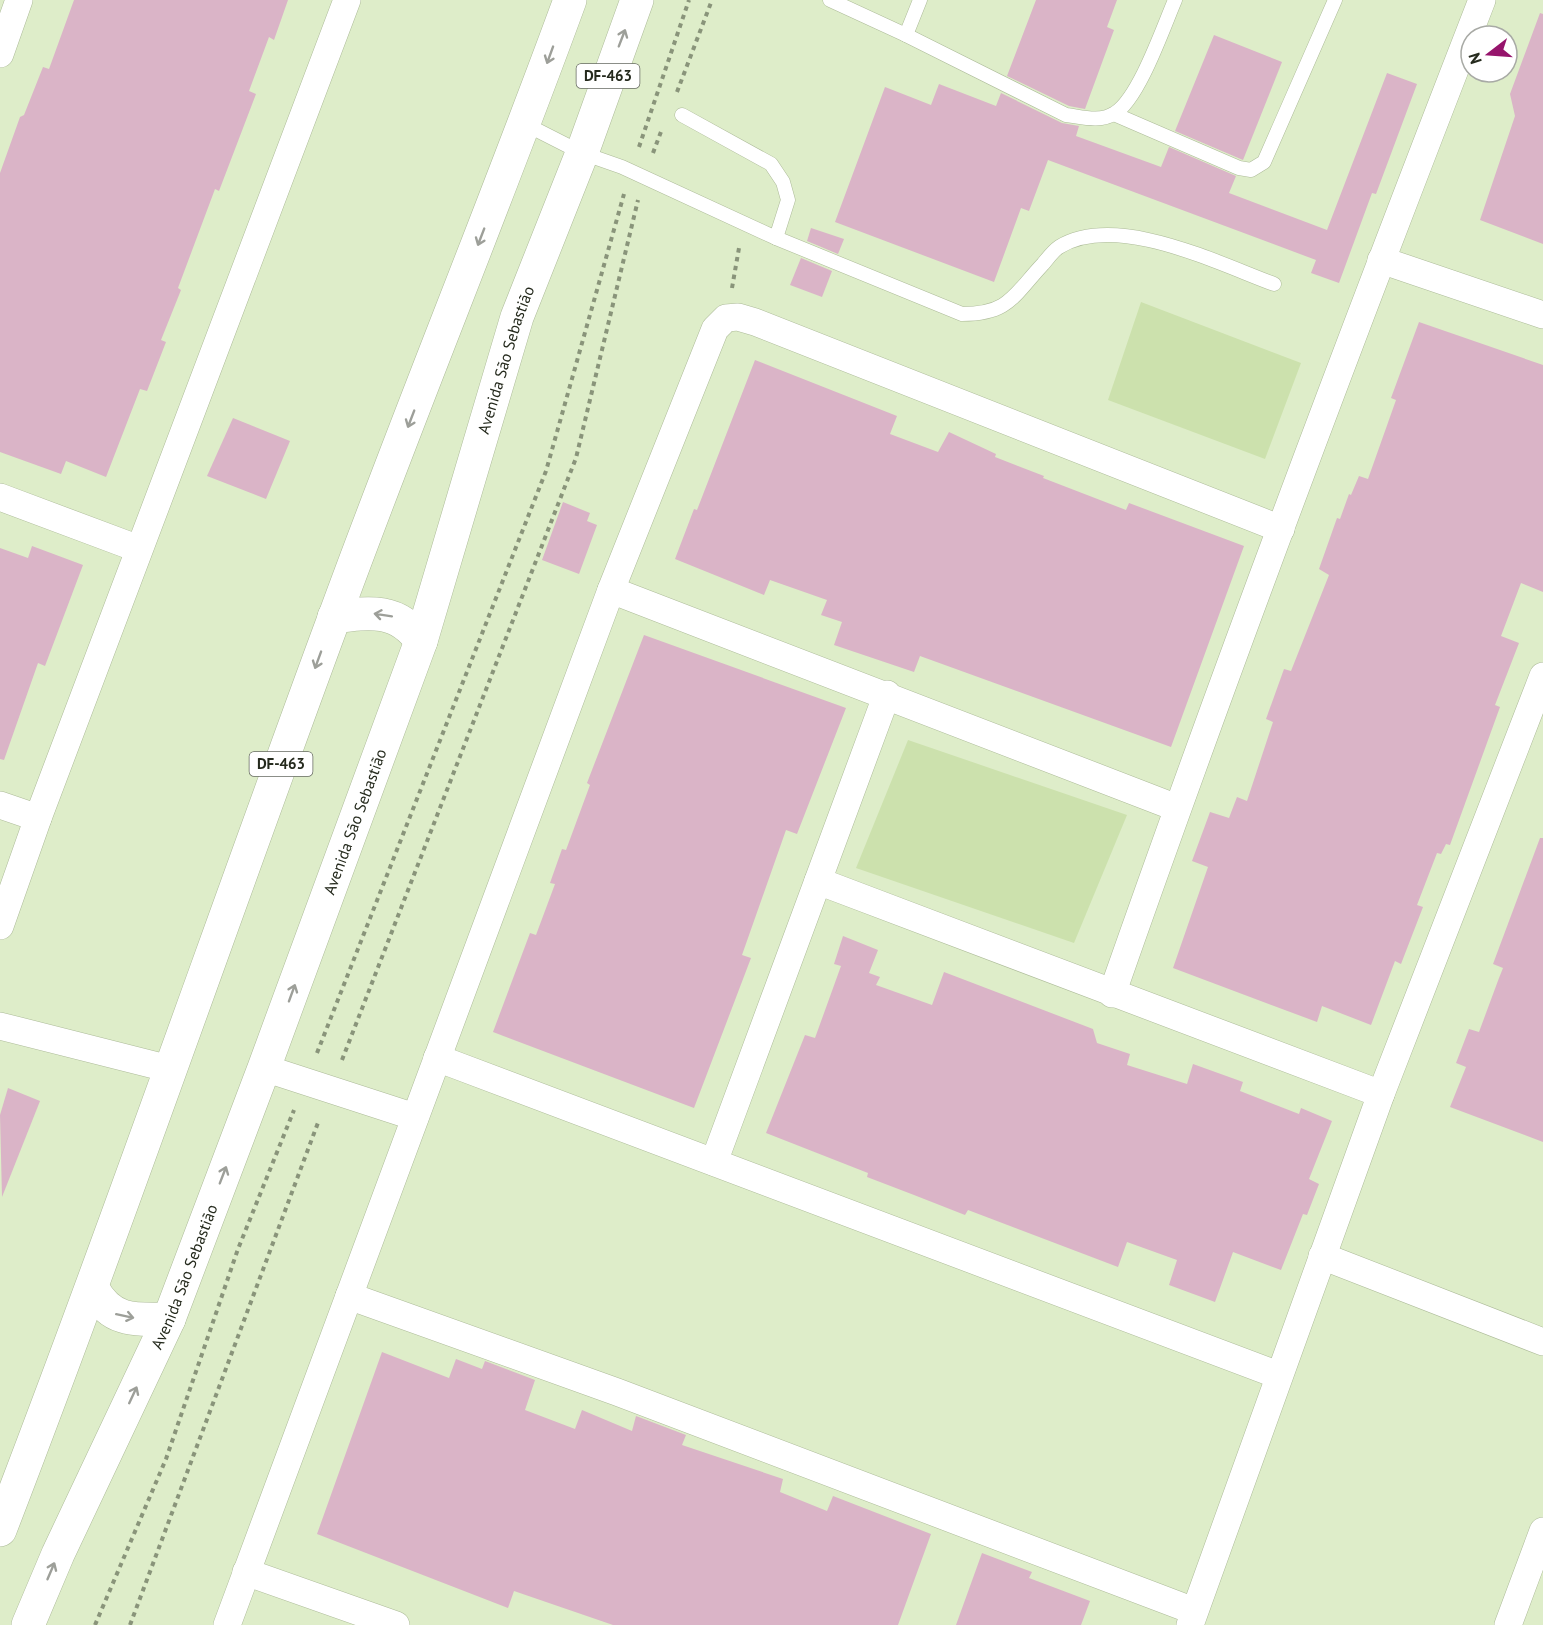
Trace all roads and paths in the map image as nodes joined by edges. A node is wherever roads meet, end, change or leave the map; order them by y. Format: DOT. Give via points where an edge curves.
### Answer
graph roads {
  1 [pos="19,0"];
  2 [pos="347,0"];
  3 [pos="570,0"];
  4 [pos="637,0"];
  5 [pos="689,0"];
  6 [pos="712,0"];
  7 [pos="920,0"];
  8 [pos="1175,0"];
  9 [pos="1335,0"];
  10 [pos="1482,0"];
  11 [pos="834,1"];
  12 [pos="906,35"];
  13 [pos="0,54"];
  14 [pos="674,100"];
  15 [pos="1114,114"];
  16 [pos="682,115"];
  17 [pos="665,122"];
  18 [pos="525,124"];
  19 [pos="582,153"];
  20 [pos="630,171"];
  21 [pos="643,177"];
  22 [pos="743,225"];
  23 [pos="776,238"];
  24 [pos="1381,260"];
  25 [pos="1274,284"];
  26 [pos="1543,315"];
  27 [pos="726,318"];
  28 [pos="0,497"];
  29 [pos="1281,529"];
  30 [pos="139,549"];
  31 [pos="611,590"];
  32 [pos="334,616"];
  33 [pos="421,641"];
  34 [pos="1543,676"];
  35 [pos="887,694"];
  36 [pos="0,805"];
  37 [pos="1177,808"];
  38 [pos="38,818"];
  39 [pos="818,881"];
  40 [pos="0,926"];
  41 [pos="1112,994"];
  42 [pos="0,1026"];
  43 [pos="437,1058"];
  44 [pos="170,1068"];
  45 [pos="264,1068"];
  46 [pos="318,1086"];
  47 [pos="1381,1094"];
  48 [pos="415,1118"];
  49 [pos="714,1162"];
  50 [pos="1322,1256"];
  51 [pos="93,1289"];
  52 [pos="349,1296"];
  53 [pos="169,1319"];
  54 [pos="1543,1342"];
  55 [pos="1278,1376"];
  56 [pos="0,1530"];
  57 [pos="1543,1531"];
  58 [pos="246,1572"];
  59 [pos="1192,1618"];
  60 [pos="28,1625"];
  61 [pos="95,1625"];
  62 [pos="130,1625"];
  63 [pos="227,1625"];
  64 [pos="396,1625"];
  65 [pos="1508,1625"];
  1 -- 13 [label="street"];
  2 -- 30 [label="street"];
  3 -- 18 [label="main road, DF-463, one-way"];
  19 -- 4 [label="main road, Avenida São Sebastião / DF-463, one-way"];
  5 -- 20 [label="path"];
  6 -- 14 [label="path"];
  7 -- 12 [label="lane"];
  8 -- 15 [label="lane" via="1130,99"];
  9 -- 15 [label="lane" via="1264,162 1251,170"];
  10 -- 24 [label="street"];
  11 -- 12 [label="lane"];
  12 -- 15 [label="lane" via="1066,115 1094,120"];
  16 -- 23 [label="lane" via="771,164 783,182 788,200"];
  17 -- 21 [label="path"];
  18 -- 19 [label="lane"];
  18 -- 32 [label="main road, DF-463, one-way"];
  19 -- 20 [label="lane"];
  19 -- 33 [label="main road, Avenida São Sebastião / DF-463" via="517,316"];
  20 -- 21 [label="lane"];
  20 -- 46 [label="path" via="546,471"];
  21 -- 22 [label="lane"];
  21 -- 46 [label="path" via="576,458"];
  22 -- 23 [label="lane"];
  22 -- 27 [label="path"];
  23 -- 25 [label="lane" via="962,314 987,314 1006,304 1057,248 1081,237 1113,234 1164,245"];
  24 -- 26 [label="street"];
  24 -- 29 [label="street"];
  27 -- 29 [label="street" via="755,322"];
  27 -- 31 [label="street" via="706,345"];
  28 -- 30 [label="street"];
  29 -- 37 [label="street"];
  30 -- 38 [label="street"];
  31 -- 35 [label="street"];
  31 -- 43 [label="street"];
  33 -- 32 [label="main road, one-way" via="412,628 389,615"];
  32 -- 44 [label="main road, DF-463, one-way"];
  45 -- 33 [label="main road, Avenida São Sebastião / DF-463, one-way"];
  34 -- 47 [label="street"];
  35 -- 37 [label="street"];
  35 -- 39 [label="street"];
  36 -- 38 [label="street"];
  37 -- 41 [label="street"];
  38 -- 40 [label="street"];
  39 -- 41 [label="street"];
  39 -- 49 [label="street"];
  41 -- 47 [label="street"];
  42 -- 44 [label="street"];
  43 -- 48 [label="street"];
  43 -- 49 [label="street"];
  44 -- 51 [label="main road, DF-463"];
  45 -- 46 [label="street"];
  53 -- 45 [label="main road, Avenida São Sebastião / DF-463, one-way"];
  46 -- 48 [label="street"];
  46 -- 61 [label="path" via="238,1250 166,1459"];
  46 -- 62 [label="path"];
  47 -- 50 [label="street"];
  48 -- 52 [label="street"];
  49 -- 55 [label="street"];
  50 -- 54 [label="street"];
  50 -- 55 [label="street"];
  51 -- 53 [label="main road, one-way" via="116,1314"];
  51 -- 56 [label="main road, DF-463"];
  52 -- 58 [label="street"];
  52 -- 59 [label="street" via="617,1392"];
  60 -- 53 [label="main road, Avenida São Sebastião / DF-463, one-way"];
  55 -- 59 [label="street"];
  57 -- 65 [label="street"];
  58 -- 63 [label="street"];
  58 -- 64 [label="street"];
}
